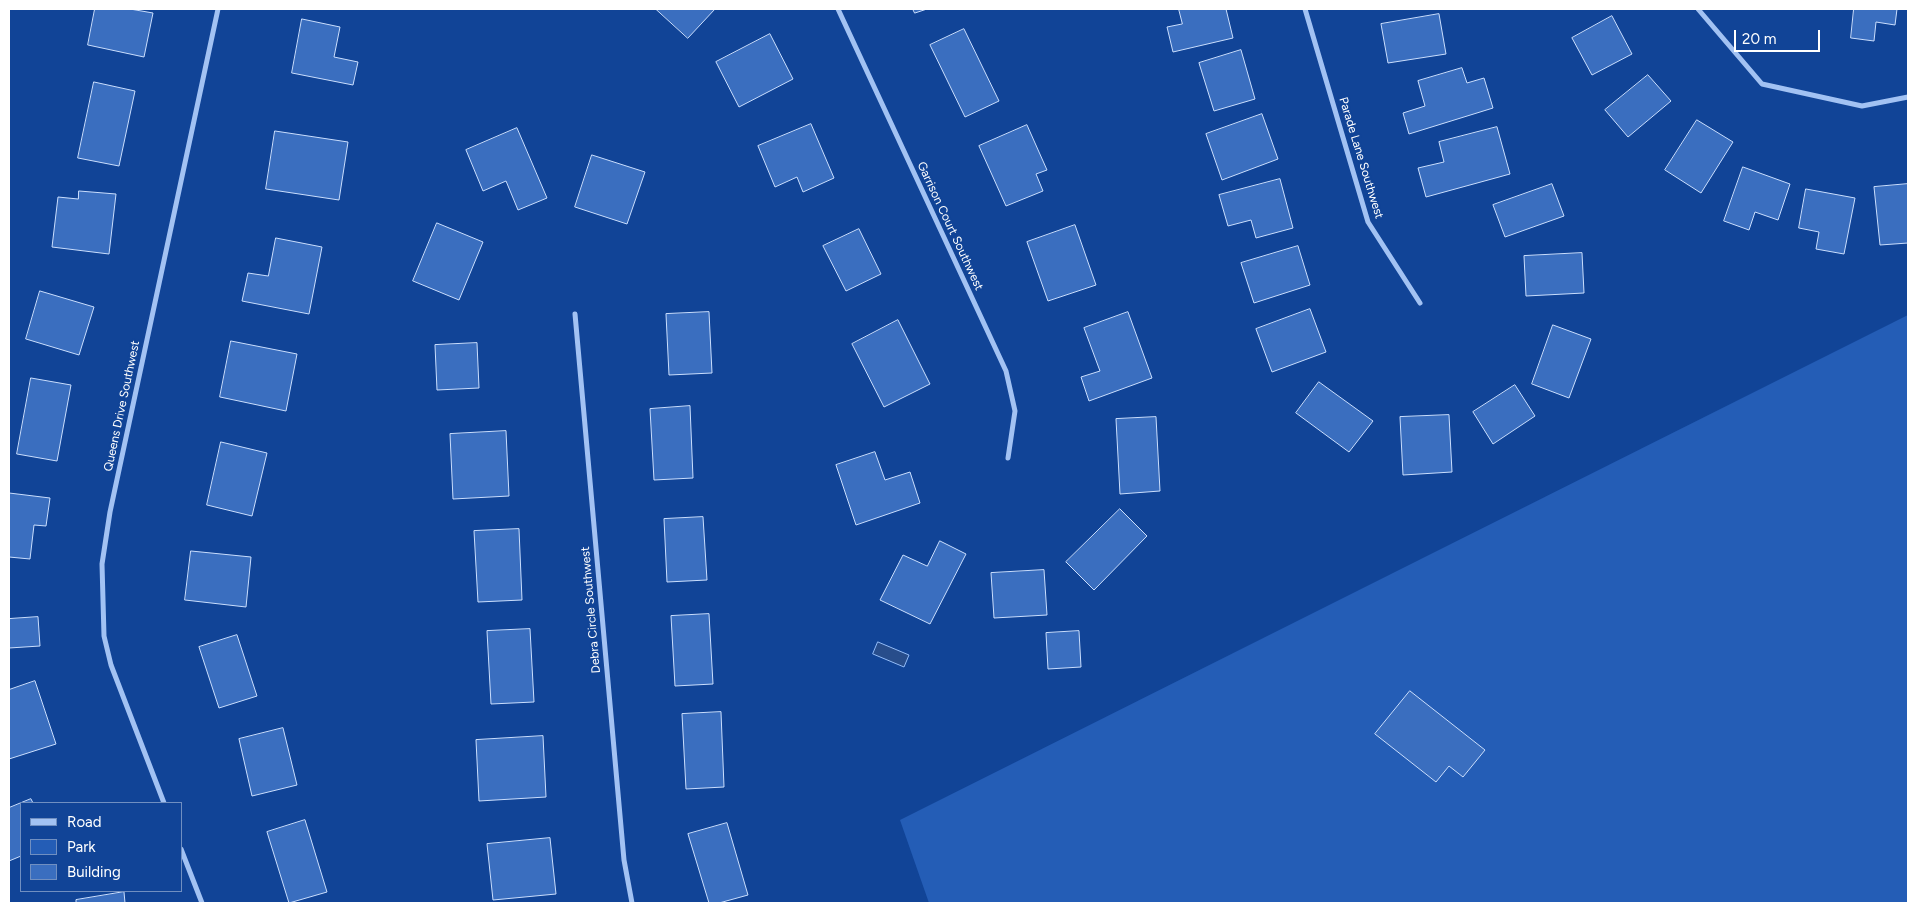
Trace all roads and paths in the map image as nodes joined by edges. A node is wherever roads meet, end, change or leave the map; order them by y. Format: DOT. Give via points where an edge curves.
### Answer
graph roads {
  1 [pos="218,9"];
  2 [pos="838,9"];
  3 [pos="1305,9"];
  4 [pos="1698,9"];
  5 [pos="1908,98"];
  6 [pos="1420,303"];
  7 [pos="575,314"];
  8 [pos="1008,458"];
  9 [pos="164,802"];
  10 [pos="182,852"];
  11 [pos="202,903"];
  12 [pos="632,903"];
  1 -- 9 [label="street, Queens Drive Southwest" via="110,512 102,564 104,636 110,665"];
  2 -- 8 [label="street, Garrison Court Southwest" via="1006,371 1016,411"];
  3 -- 6 [label="street, Parade Lane Southwest" via="1368,222"];
  4 -- 5 [label="street" via="1762,84 1862,106"];
  7 -- 12 [label="street, Debra Circle Southwest" via="623,850"];
  10 -- 11 [label="street"];
}
